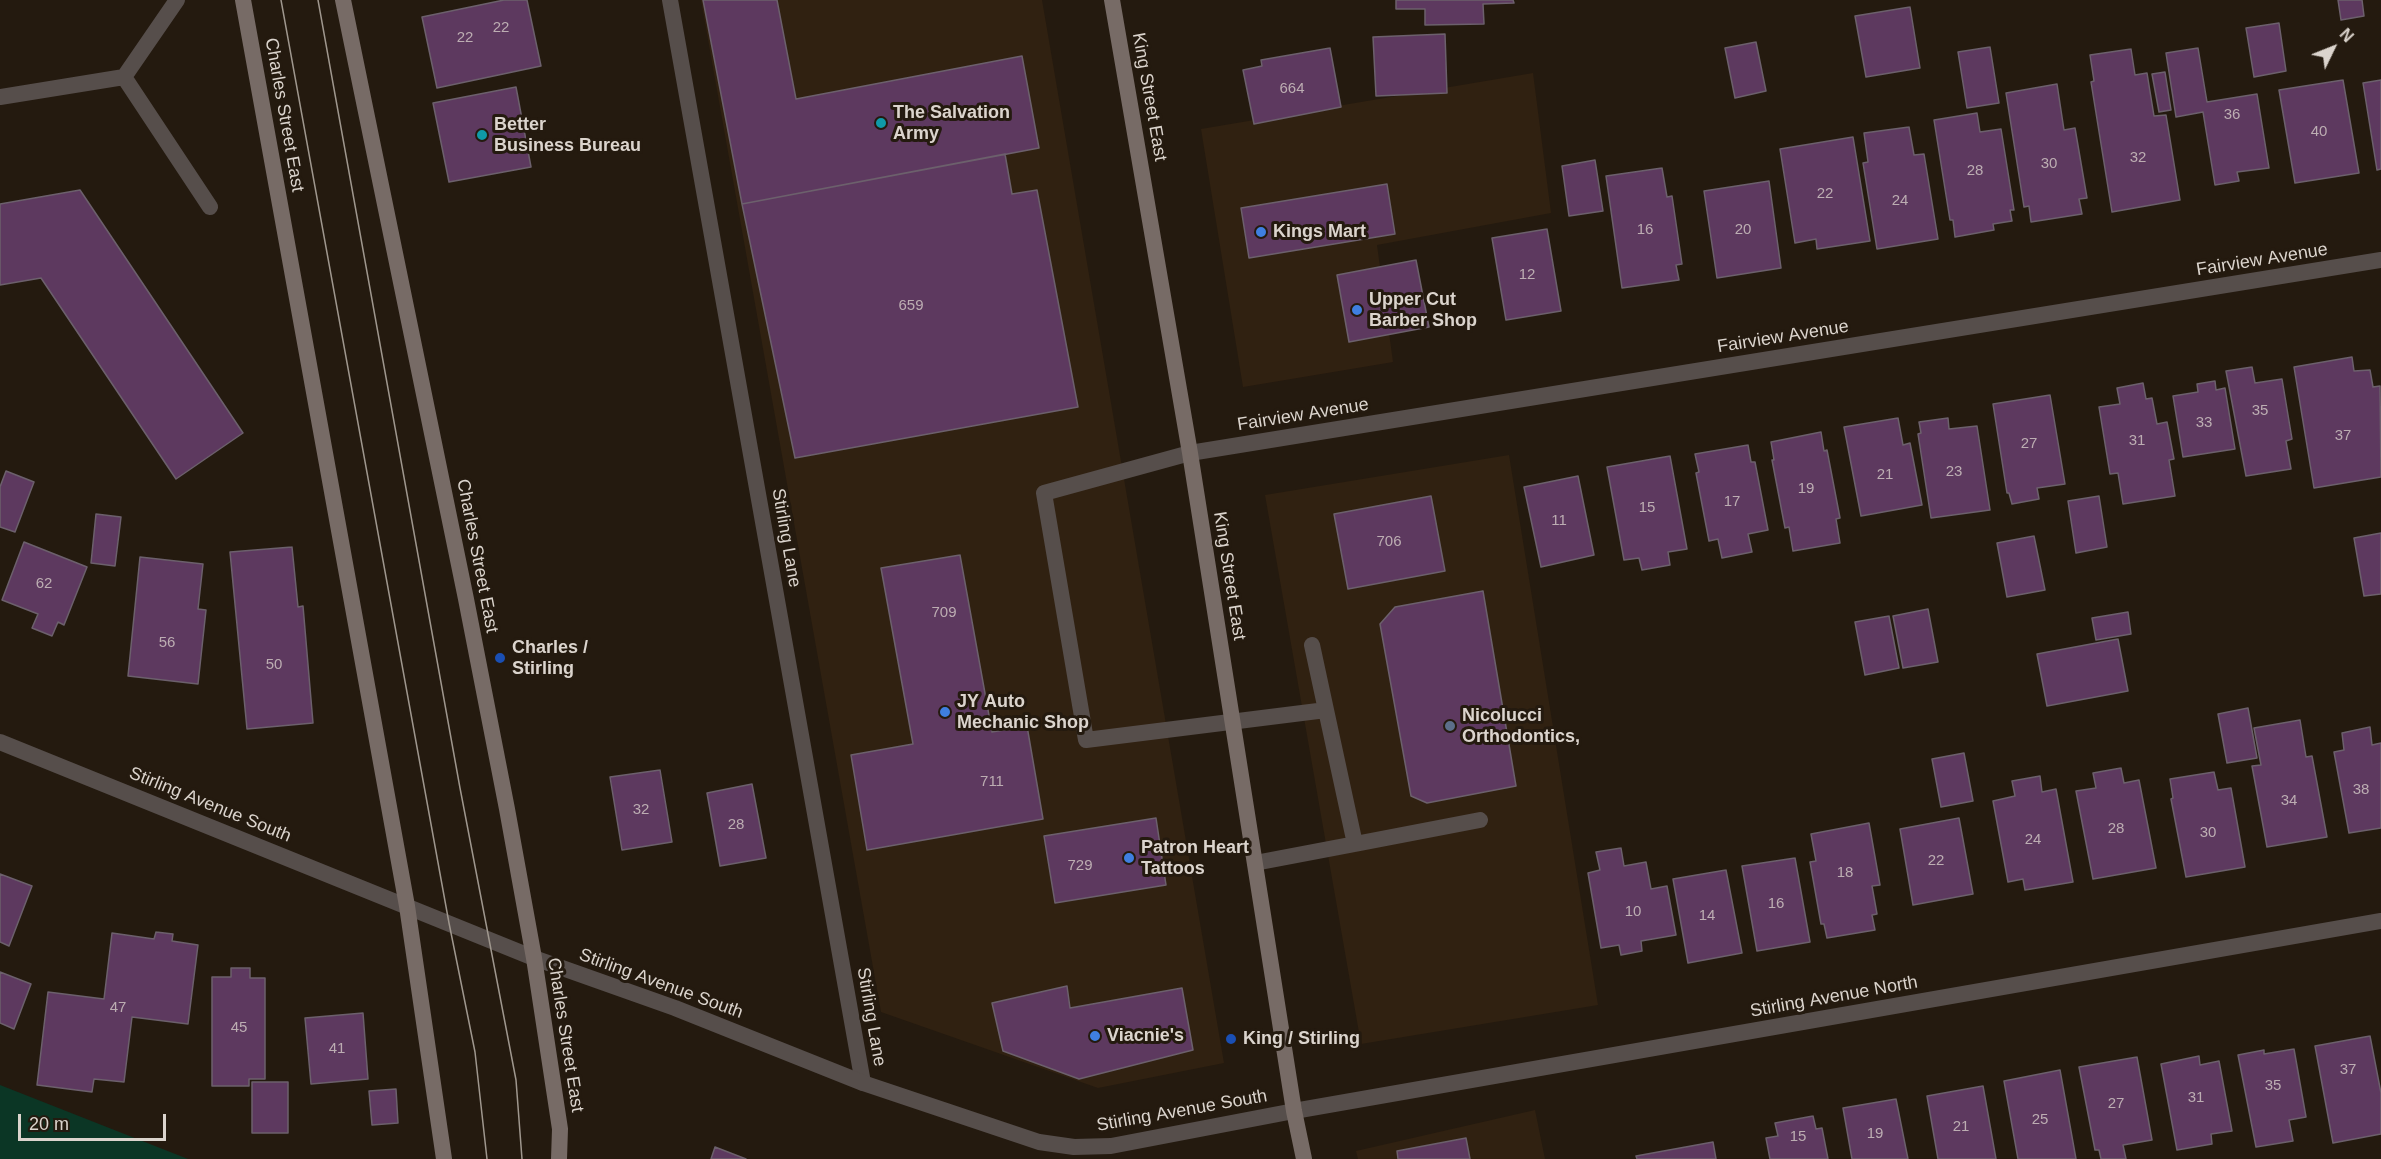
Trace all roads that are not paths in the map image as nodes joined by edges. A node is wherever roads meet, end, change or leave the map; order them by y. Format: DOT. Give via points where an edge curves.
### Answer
graph roads {
  1 [pos="177,0"];
  2 [pos="243,0"];
  3 [pos="343,0"];
  4 [pos="670,0"];
  5 [pos="1112,0"];
  6 [pos="124,77"];
  7 [pos="0,97"];
  8 [pos="210,207"];
  9 [pos="2381,260"];
  10 [pos="1190,453"];
  11 [pos="1312,645"];
  12 [pos="1326,710"];
  13 [pos="1233,721"];
  14 [pos="0,742"];
  15 [pos="1480,820"];
  16 [pos="1355,844"];
  17 [pos="1255,863"];
  18 [pos="407,906"];
  19 [pos="2381,921"];
  20 [pos="534,958"];
  21 [pos="862,1083"];
  22 [pos="1294,1111"];
  23 [pos="444,1159"];
  24 [pos="559,1159"];
  25 [pos="1304,1159"];
  1 -- 6 [label="street"];
  2 -- 18 [label="main road, Charles Street East"];
  3 -- 20 [label="main road, Charles Street East" via="466,599"];
  4 -- 21 [label="street, Stirling Lane"];
  5 -- 10 [label="main road, King Street East"];
  6 -- 7 [label="street"];
  6 -- 8 [label="street"];
  9 -- 10 [label="street, Fairview Avenue"];
  10 -- 13 [label="main road, King Street East"];
  10 -- 13 [label="street, Fairview Avenue" via="1044,493 1086,740"];
  11 -- 12 [label="street"];
  12 -- 13 [label="street"];
  12 -- 16 [label="street"];
  13 -- 17 [label="main road, King Street East"];
  14 -- 18 [label="street, Stirling Avenue South"];
  15 -- 16 [label="street"];
  16 -- 17 [label="street"];
  17 -- 22 [label="main road, King Street East"];
  18 -- 20 [label="street, Stirling Avenue South"];
  18 -- 23 [label="main road, Charles Street East"];
  19 -- 22 [label="street, Stirling Avenue North"];
  20 -- 21 [label="street, Stirling Avenue South" via="675,1008"];
  20 -- 24 [label="main road, Charles Street East" via="560,1128"];
  21 -- 22 [label="street, Stirling Avenue South" via="1039,1143 1074,1147 1111,1146"];
  22 -- 25 [label="main road, King Street East"];
}
